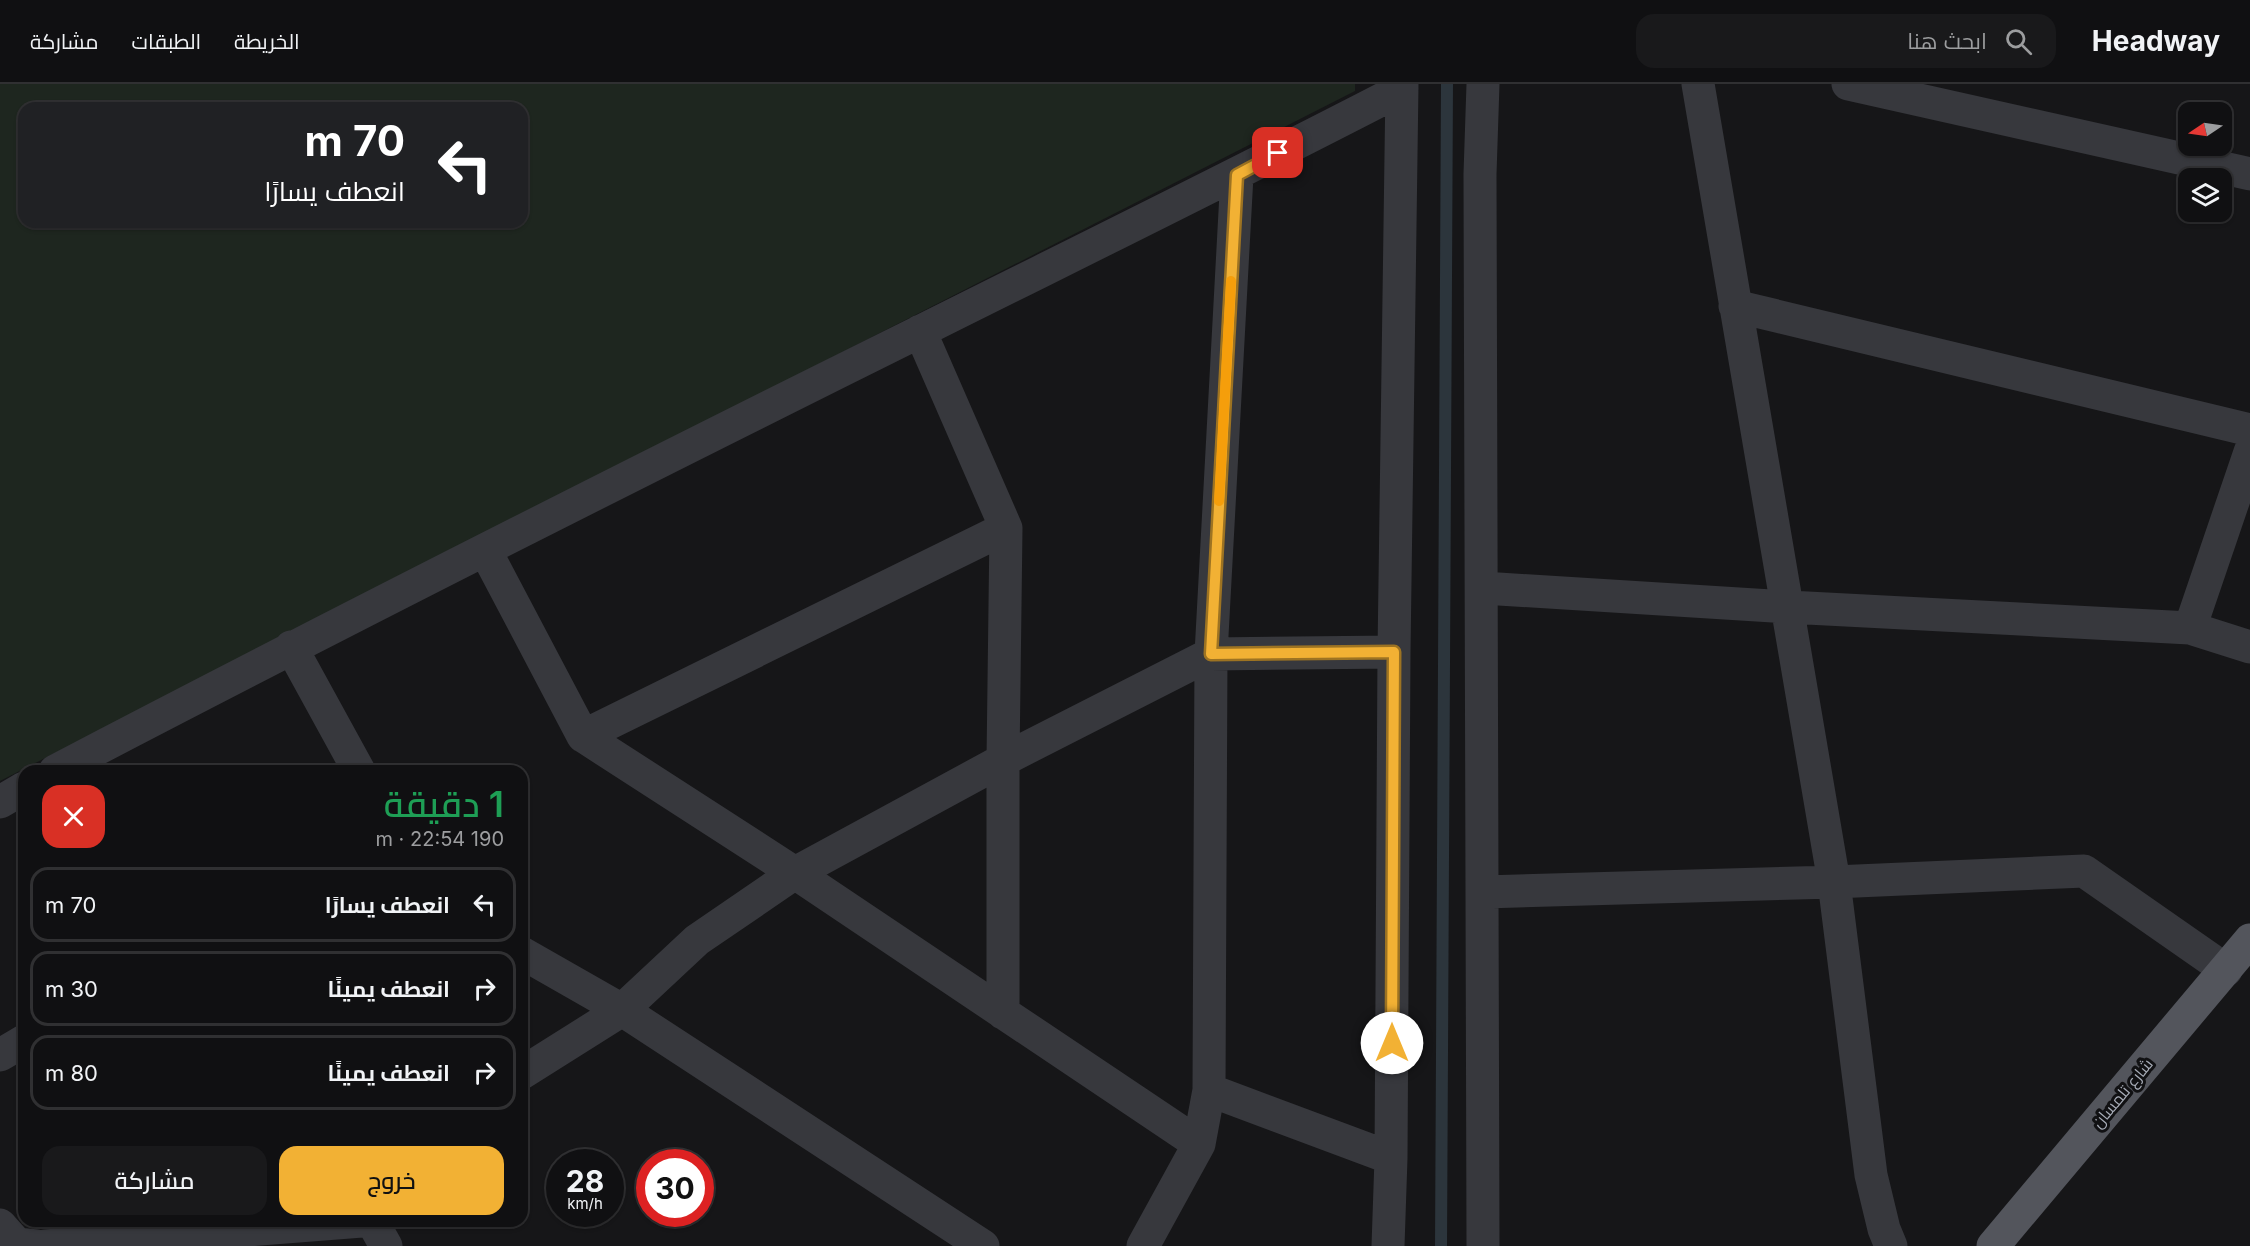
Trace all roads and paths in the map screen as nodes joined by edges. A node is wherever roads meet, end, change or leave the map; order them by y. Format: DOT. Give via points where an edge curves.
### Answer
graph roads {
  1 [pos="1483,84"];
  2 [pos="1698,84"];
  3 [pos="1848,84"];
  4 [pos="1402,87"];
  5 [pos="2250,174"];
  6 [pos="1237,175"];
  7 [pos="1735,306"];
  8 [pos="921,331"];
  9 [pos="2250,430"];
  10 [pos="2250,452"];
  11 [pos="1006,528"];
  12 [pos="485,550"];
  13 [pos="1483,588"];
  14 [pos="1788,608"];
  15 [pos="2190,628"];
  16 [pos="291,647"];
  17 [pos="2250,647"];
  18 [pos="1394,652"];
  19 [pos="1211,654"];
  20 [pos="584,736"];
  21 [pos="1003,760"];
  22 [pos="66,765"];
  23 [pos="356,765"];
  24 [pos="18,792"];
  25 [pos="0,802"];
  26 [pos="795,873"];
  27 [pos="1834,882"];
  28 [pos="1484,892"];
  29 [pos="2250,940"];
  30 [pos="528,956"];
  31 [pos="2226,970"];
  32 [pos="622,1010"];
  33 [pos="1003,1013"];
  34 [pos="18,1044"];
  35 [pos="0,1055"];
  36 [pos="528,1069"];
  37 [pos="1209,1090"];
  38 [pos="1199,1143"];
  39 [pos="1391,1158"];
  40 [pos="0,1225"];
  41 [pos="287,1227"];
  42 [pos="375,1227"];
  43 [pos="1386,1242"];
  44 [pos="975,1244"];
  45 [pos="37,1246"];
  46 [pos="45,1246"];
  47 [pos="386,1246"];
  48 [pos="1143,1246"];
  49 [pos="1483,1246"];
  50 [pos="1891,1246"];
  51 [pos="1993,1246"];
  1 -- 13 [label="street"];
  2 -- 7 [label="street"];
  3 -- 5 [label="street"];
  4 -- 6 [label="street"];
  4 -- 18 [label="street"];
  6 -- 8 [label="street"];
  6 -- 19 [label="street"];
  7 -- 9 [label="street"];
  7 -- 14 [label="street"];
  8 -- 11 [label="street"];
  8 -- 12 [label="street"];
  10 -- 15 [label="street"];
  11 -- 20 [label="street"];
  11 -- 21 [label="street"];
  12 -- 16 [label="street"];
  12 -- 20 [label="street"];
  13 -- 14 [label="street"];
  13 -- 28 [label="street"];
  14 -- 15 [label="street"];
  14 -- 27 [label="street"];
  15 -- 17 [label="street"];
  16 -- 22 [label="street"];
  16 -- 23 [label="street"];
  18 -- 19 [label="street"];
  18 -- 39 [label="street"];
  19 -- 21 [label="street"];
  19 -- 37 [label="street"];
  20 -- 26 [label="street"];
  21 -- 26 [label="street"];
  21 -- 33 [label="street"];
  24 -- 25 [label="street"];
  26 -- 32 [label="street" via="697,940"];
  26 -- 33 [label="street"];
  27 -- 28 [label="street"];
  27 -- 31 [label="street" via="2084,871"];
  27 -- 50 [label="street" via="1871,1175"];
  28 -- 49 [label="street"];
  29 -- 31 [label="main road, شارع تلمسان"];
  30 -- 32 [label="street"];
  31 -- 51 [label="main road, شارع تلمسان"];
  32 -- 36 [label="street"];
  32 -- 44 [label="street"];
  33 -- 38 [label="street"];
  34 -- 35 [label="street"];
  37 -- 38 [label="street"];
  37 -- 39 [label="street"];
  38 -- 48 [label="street"];
  39 -- 43 [label="street"];
  40 -- 45 [label="street" via="17,1244"];
  41 -- 46 [label="street"];
  42 -- 47 [label="street"];
}
